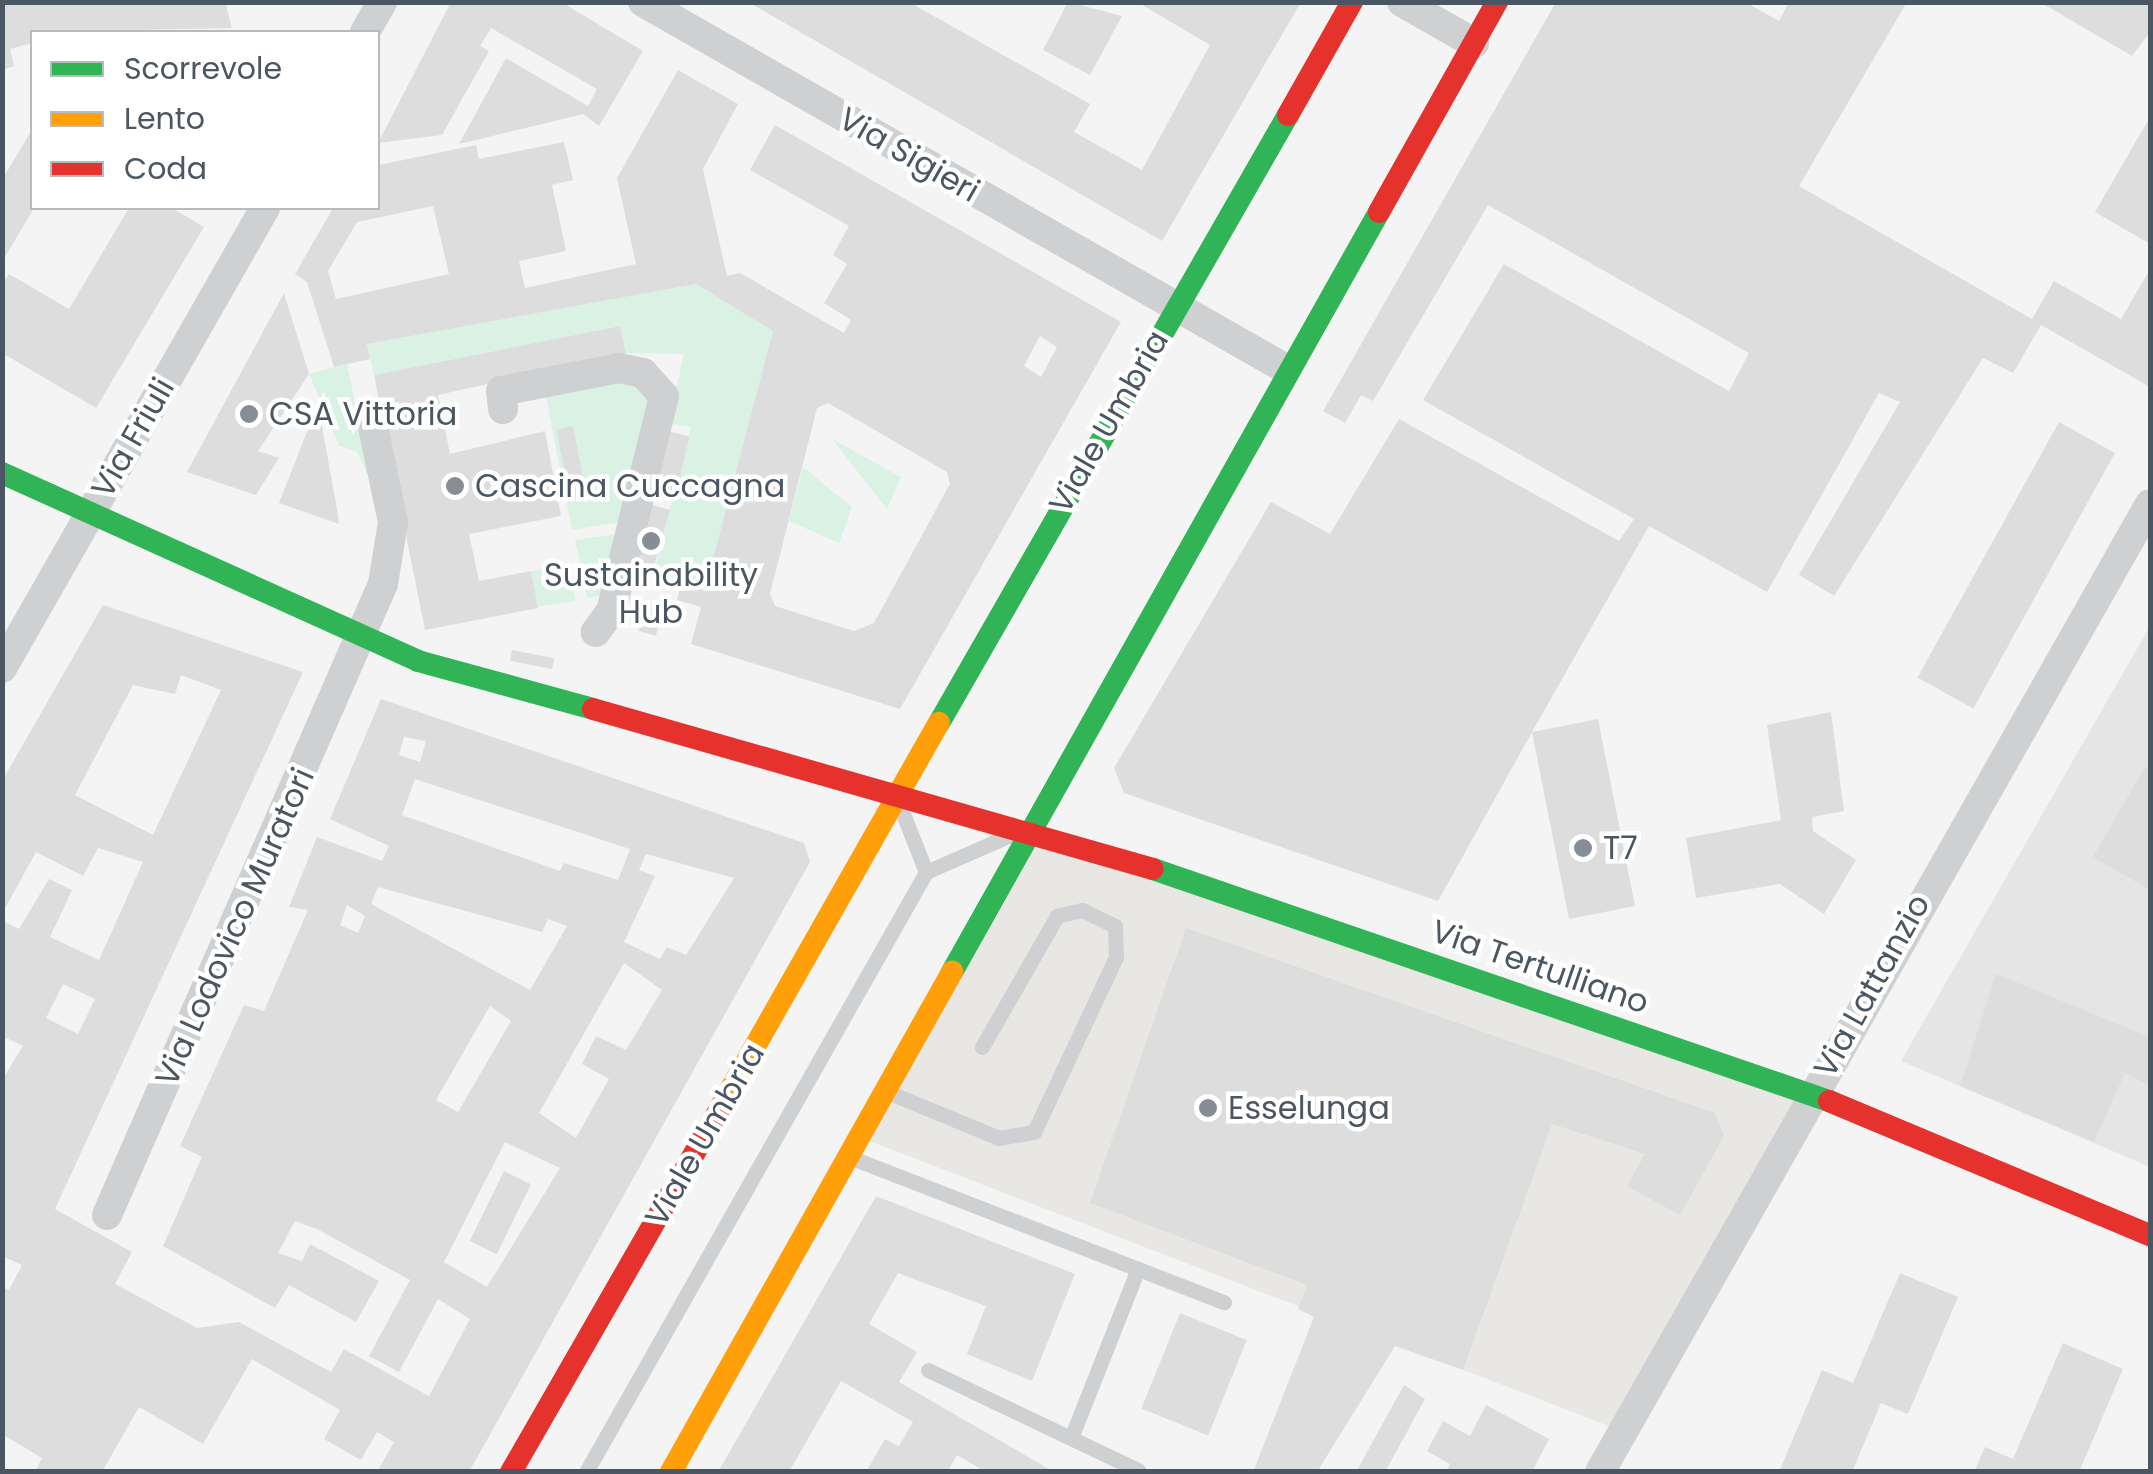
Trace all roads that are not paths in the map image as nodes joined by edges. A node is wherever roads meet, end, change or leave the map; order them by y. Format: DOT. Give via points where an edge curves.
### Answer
graph roads {
  1 [pos="382,2"];
  2 [pos="643,2"];
  3 [pos="1352,2"];
  4 [pos="1402,2"];
  5 [pos="1498,2"];
  6 [pos="366,30"];
  7 [pos="1474,43"];
  8 [pos="264,210"];
  9 [pos="1176,308"];
  10 [pos="672,365"];
  11 [pos="1286,368"];
  12 [pos="664,396"];
  13 [pos="502,409"];
  14 [pos="370,412"];
  15 [pos="2,473"];
  16 [pos="2150,504"];
  17 [pos="90,512"];
  18 [pos="596,632"];
  19 [pos="364,639"];
  20 [pos="2,668"];
  21 [pos="896,798"];
  22 [pos="1026,829"];
  23 [pos="926,872"];
  24 [pos="982,1046"];
  25 [pos="886,1092"];
  26 [pos="1812,1094"];
  27 [pos="848,1157"];
  28 [pos="107,1215"];
  29 [pos="2150,1235"];
  30 [pos="1138,1269"];
  31 [pos="1224,1302"];
  32 [pos="928,1370"];
  33 [pos="1071,1438"];
  34 [pos="1138,1470"];
  35 [pos="511,1472"];
  36 [pos="586,1472"];
  37 [pos="671,1472"];
  38 [pos="1600,1472"];
  1 -- 6 [label="street"];
  2 -- 9 [label="street, Via Sigieri"];
  3 -- 9 [label="main road, Viale Umbria"];
  4 -- 7 [label="street"];
  5 -- 7 [label="main road"];
  7 -- 11 [label="main road"];
  8 -- 17 [label="street, Via Friuli"];
  9 -- 11 [label="street, Viale Umbria"];
  9 -- 21 [label="main road, Viale Umbria"];
  10 -- 12 [label="street"];
  11 -- 22 [label="main road"];
  12 -- 13 [label="street" via="642,373 619,368 501,391"];
  12 -- 18 [label="street" via="611,611"];
  14 -- 19 [label="street, Via Lodovico Muratori" via="393,535"];
  15 -- 17 [label="main road"];
  16 -- 26 [label="street, Via Lattanzio"];
  17 -- 19 [label="main road"];
  17 -- 20 [label="street, Via Friuli"];
  19 -- 21 [label="main road" via="450,672"];
  19 -- 28 [label="street, Via Lodovico Muratori"];
  21 -- 22 [label="main road, Via Tertulliano"];
  21 -- 23 [label="lane"];
  21 -- 35 [label="main road, Viale Umbria"];
  22 -- 23 [label="lane"];
  22 -- 25 [label="main road"];
  22 -- 26 [label="main road, Via Tertulliano"];
  23 -- 36 [label="lane, Viale Umbria"];
  24 -- 25 [label="lane" via="1056,916 1082,910 1115,926 1116,957 1034,1132 990,1135"];
  25 -- 27 [label="main road"];
  26 -- 29 [label="main road, Via Tertulliano"];
  26 -- 38 [label="street, Via Lattanzio"];
  27 -- 30 [label="lane"];
  27 -- 37 [label="main road"];
  30 -- 31 [label="lane"];
  30 -- 33 [label="lane"];
  32 -- 33 [label="lane"];
  33 -- 34 [label="lane"];
}
